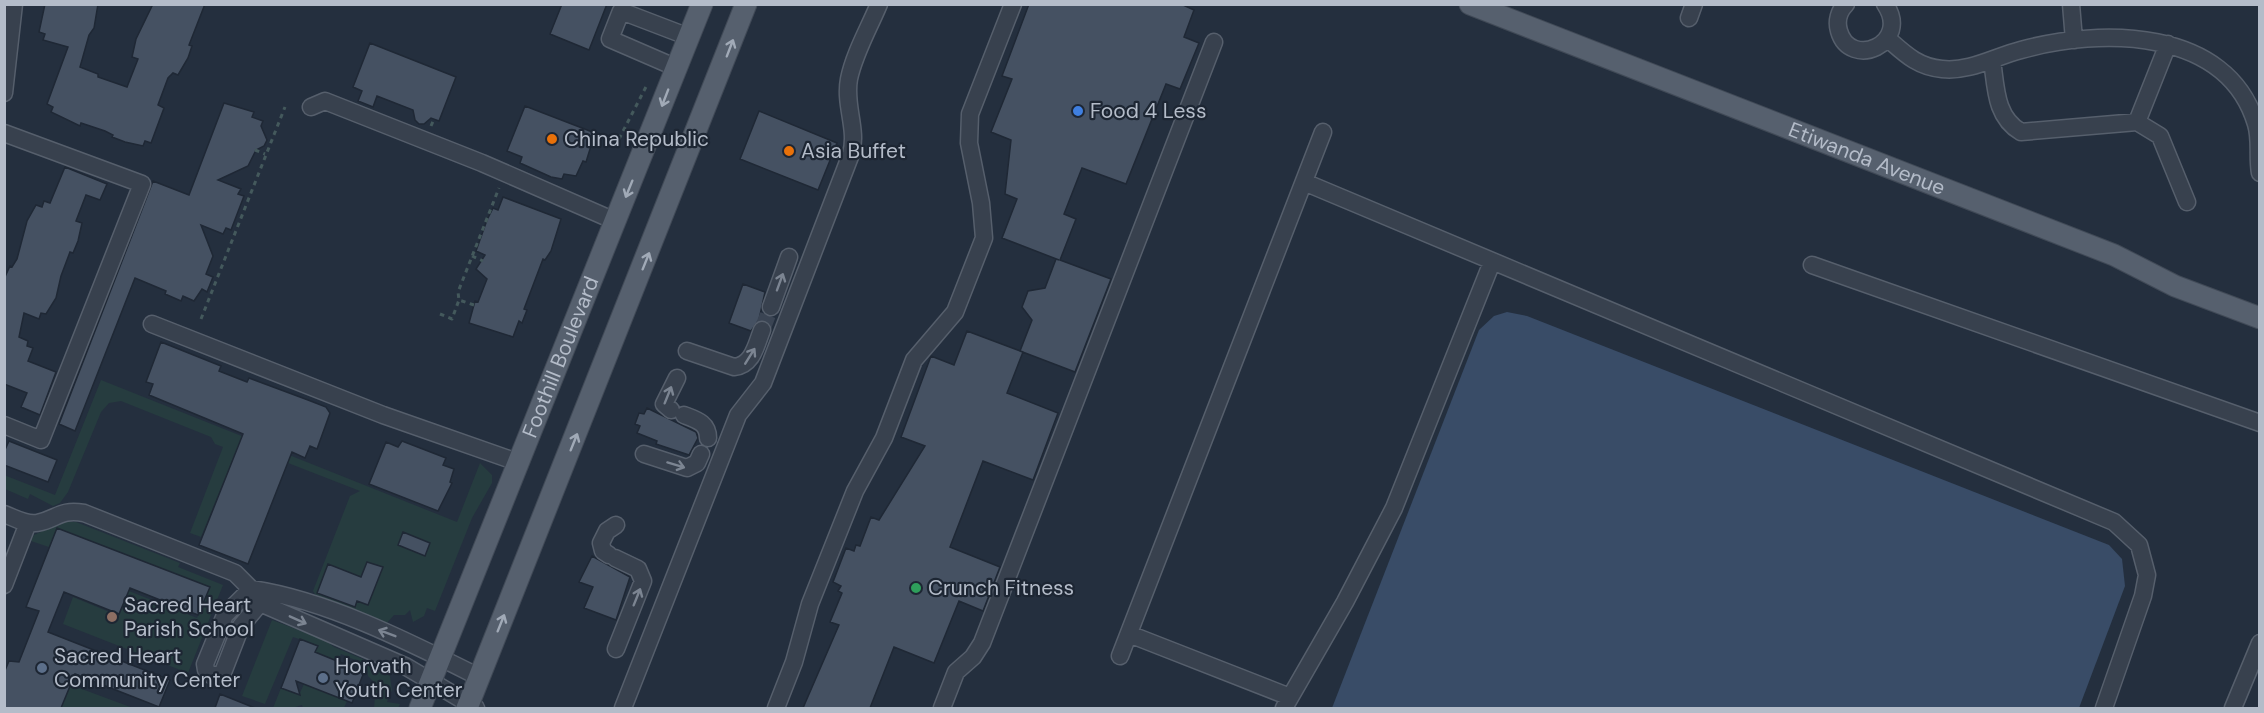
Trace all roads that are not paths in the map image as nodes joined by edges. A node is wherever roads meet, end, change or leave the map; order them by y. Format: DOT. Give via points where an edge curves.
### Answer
graph roads {
  1 [pos="14,4"];
  2 [pos="702,4"];
  3 [pos="746,4"];
  4 [pos="879,4"];
  5 [pos="1013,4"];
  6 [pos="1470,4"];
  7 [pos="1885,4"];
  8 [pos="2071,4"];
  9 [pos="1843,5"];
  10 [pos="689,37"];
  11 [pos="1888,39"];
  12 [pos="2074,40"];
  13 [pos="1214,42"];
  14 [pos="2168,44"];
  15 [pos="1992,60"];
  16 [pos="676,68"];
  17 [pos="4,93"];
  18 [pos="311,107"];
  19 [pos="2137,122"];
  20 [pos="1323,132"];
  21 [pos="4,134"];
  22 [pos="2259,174"];
  23 [pos="1304,182"];
  24 [pos="2187,202"];
  25 [pos="615,221"];
  26 [pos="789,257"];
  27 [pos="1492,262"];
  28 [pos="1812,264"];
  29 [pos="771,307"];
  30 [pos="2259,318"];
  31 [pos="152,324"];
  32 [pos="762,330"];
  33 [pos="687,351"];
  34 [pos="677,378"];
  35 [pos="2259,423"];
  36 [pos="4,425"];
  37 [pos="644,454"];
  38 [pos="517,462"];
  39 [pos="4,514"];
  40 [pos="28,523"];
  41 [pos="616,525"];
  42 [pos="4,585"];
  43 [pos="260,594"];
  44 [pos="1129,634"];
  45 [pos="2259,643"];
  46 [pos="616,649"];
  47 [pos="1120,656"];
  48 [pos="441,658"];
  49 [pos="479,677"];
  50 [pos="430,683"];
  51 [pos="1287,703"];
  52 [pos="471,707"];
  53 [pos="420,708"];
  54 [pos="623,708"];
  55 [pos="776,708"];
  56 [pos="942,708"];
  57 [pos="2104,708"];
  58 [pos="2233,708"];
  1 -- 17 [label="street"];
  2 -- 10 [label="main road, Foothill Boulevard"];
  49 -- 3 [label="main road, one-way"];
  4 -- 54 [label="street" via="849,79 854,132 851,154 763,383 738,415"];
  5 -- 55 [label="street" via="968,127 984,238 955,312 914,360 884,438 855,491 810,604"];
  6 -- 30 [label="main road, Etiwanda Avenue" via="2114,255 2175,286"];
  7 -- 11 [label="street" via="1892,21"];
  8 -- 12 [label="street"];
  9 -- 11 [label="street" via="1839,32 1848,45 1869,51"];
  10 -- 16 [label="main road, Foothill Boulevard"];
  10 -- 16 [label="street" via="621,11 610,39"];
  11 -- 15 [label="street" via="1911,59 1940,69 1966,69"];
  12 -- 14 [label="street" via="2124,39"];
  12 -- 15 [label="street" via="2020,50"];
  13 -- 56 [label="street" via="982,643 956,672"];
  14 -- 19 [label="street"];
  14 -- 22 [label="street" via="2215,65 2242,94 2256,124"];
  15 -- 19 [label="street" via="2000,109 2009,125 2021,132"];
  16 -- 25 [label="main road, Foothill Boulevard, one-way"];
  18 -- 25 [label="street" via="325,101"];
  19 -- 24 [label="street" via="2160,136"];
  20 -- 23 [label="street"];
  21 -- 36 [label="street" via="142,184 41,440"];
  23 -- 27 [label="street"];
  23 -- 44 [label="street"];
  25 -- 38 [label="main road, Foothill Boulevard"];
  29 -- 26 [label="street, one-way"];
  27 -- 51 [label="street" via="1394,508"];
  27 -- 57 [label="street" via="2114,522 2139,545 2147,575"];
  28 -- 35 [label="street"];
  31 -- 38 [label="street" via="391,418"];
  33 -- 32 [label="street, one-way" via="740,367 751,358"];
  37 -- 34 [label="street, one-way" via="687,468 697,463 708,430 664,404"];
  38 -- 48 [label="main road, Foothill Boulevard"];
  39 -- 40 [label="street"];
  40 -- 42 [label="street"];
  40 -- 43 [label="street" via="38,523 64,511 84,513 235,573"];
  46 -- 41 [label="street, one-way" via="643,581 638,569 603,551 601,543 607,531"];
  48 -- 43 [label="street, one-way" via="318,606"];
  43 -- 50 [label="street, one-way" via="402,664"];
  44 -- 47 [label="street"];
  44 -- 51 [label="street"];
  45 -- 58 [label="street"];
  48 -- 49 [label="street"];
  48 -- 50 [label="main road, Foothill Boulevard"];
  49 -- 52 [label="main road"];
  50 -- 52 [label="street"];
  50 -- 53 [label="main road, Foothill Boulevard"];
}
